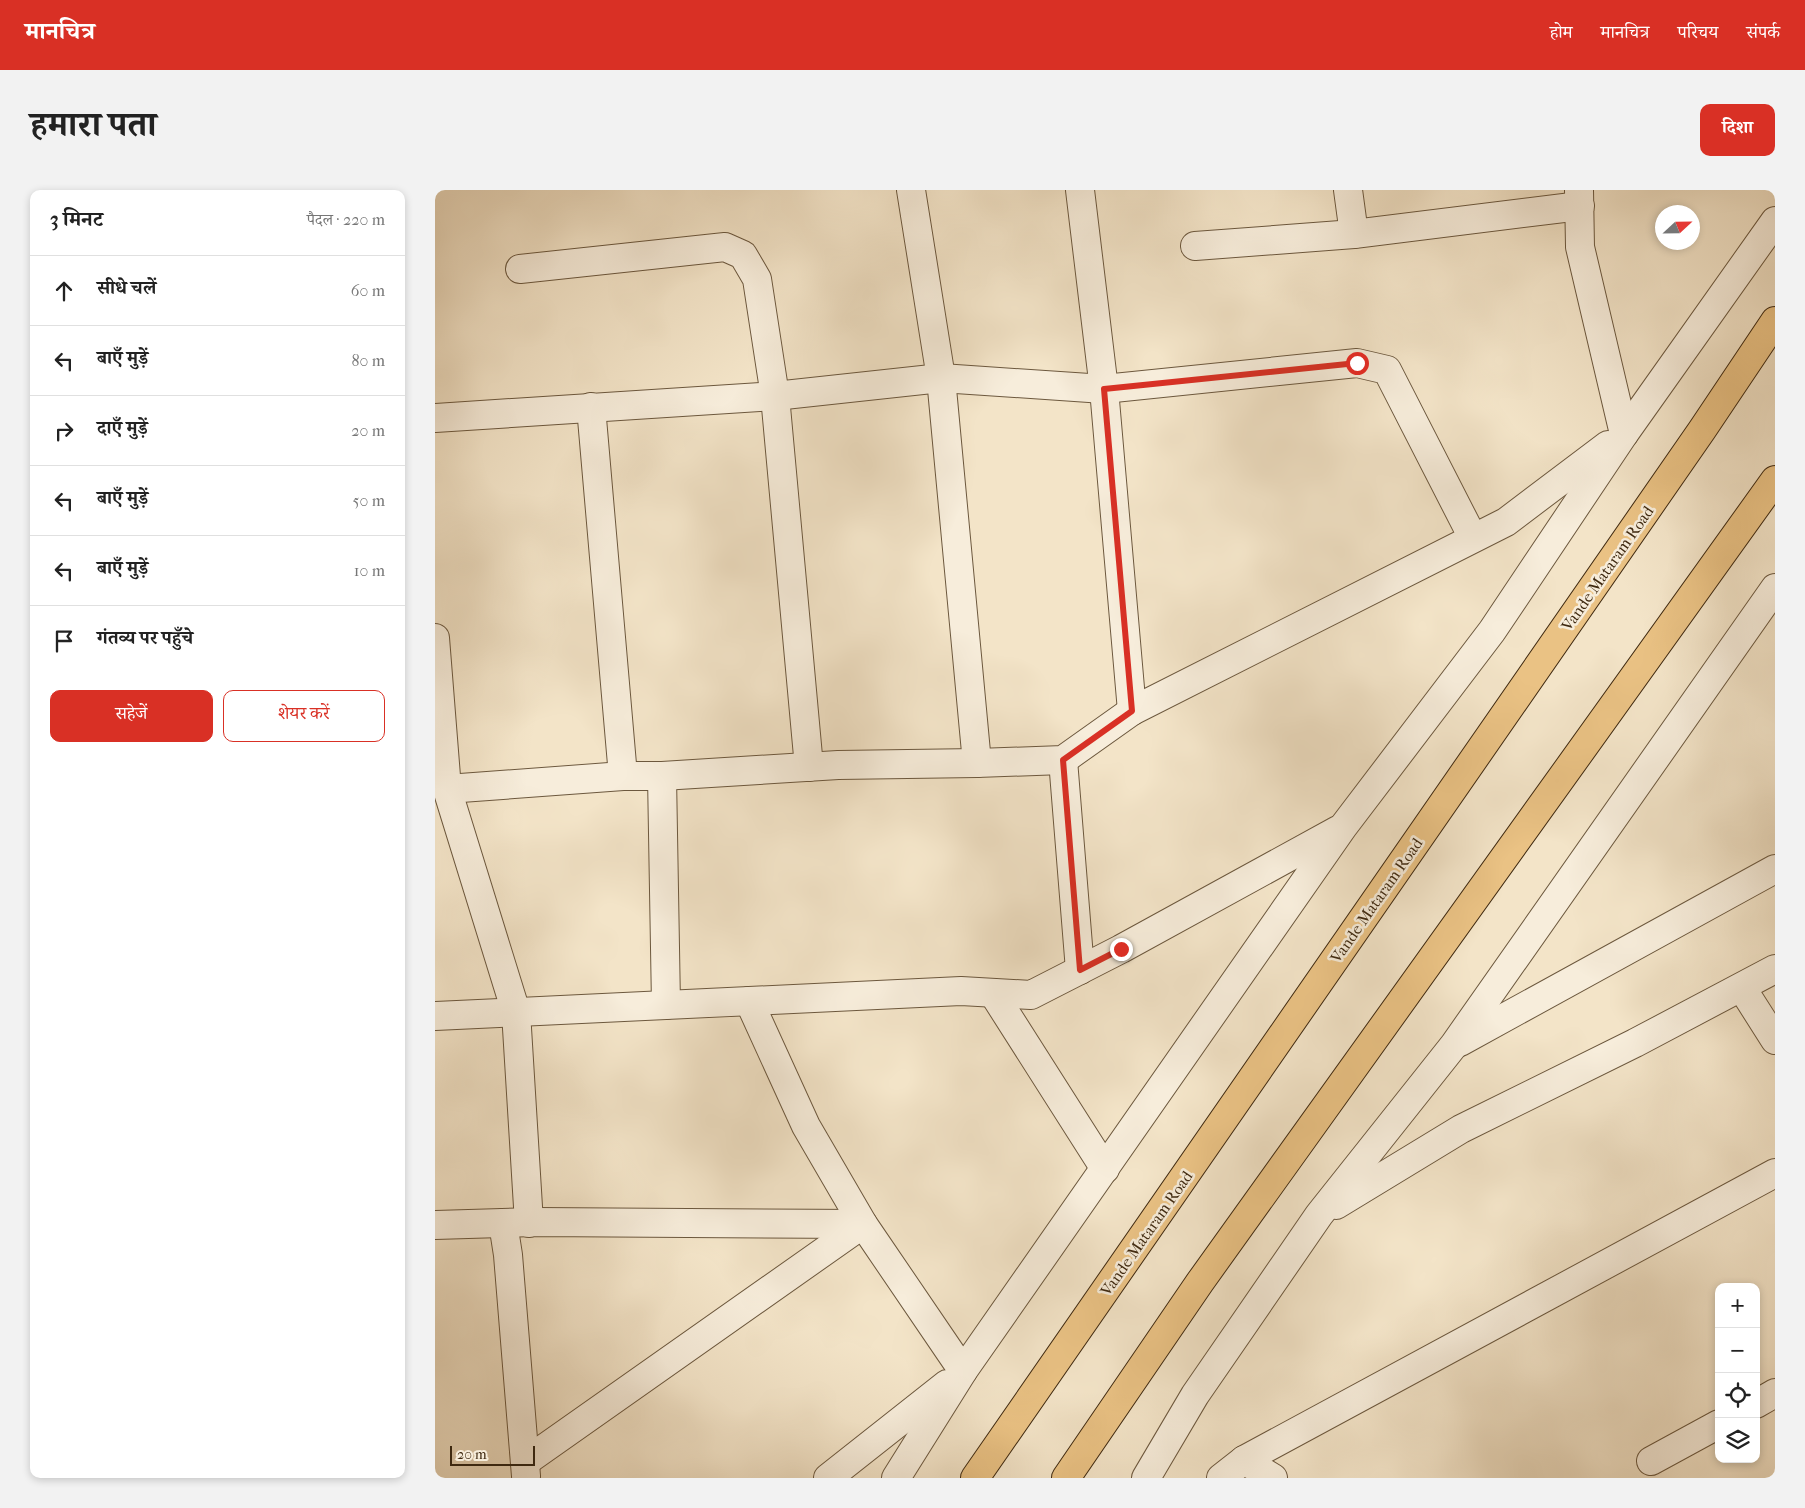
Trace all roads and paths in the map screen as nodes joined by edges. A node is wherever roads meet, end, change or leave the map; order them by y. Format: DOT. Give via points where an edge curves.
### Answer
graph roads {
  1 [pos="911,190"];
  2 [pos="1081,190"];
  3 [pos="1348,190"];
  4 [pos="1580,198"];
  5 [pos="1775,221"];
  6 [pos="1354,234"];
  7 [pos="1195,246"];
  8 [pos="520,269"];
  9 [pos="1775,321"];
  10 [pos="941,378"];
  11 [pos="1104,389"];
  12 [pos="775,396"];
  13 [pos="591,407"];
  14 [pos="435,418"];
  15 [pos="1624,434"];
  16 [pos="1775,480"];
  17 [pos="1473,538"];
  18 [pos="1775,588"];
  19 [pos="435,638"];
  20 [pos="1132,711"];
  21 [pos="1063,760"];
  22 [pos="977,763"];
  23 [pos="809,767"];
  24 [pos="623,776"];
  25 [pos="663,776"];
  26 [pos="447,789"];
  27 [pos="1343,827"];
  28 [pos="1775,869"];
  29 [pos="1775,969"];
  30 [pos="1080,970"];
  31 [pos="1742,988"];
  32 [pos="993,993"];
  33 [pos="749,1001"];
  34 [pos="666,1005"];
  35 [pos="516,1012"];
  36 [pos="435,1016"];
  37 [pos="1775,1040"];
  38 [pos="1454,1045"];
  39 [pos="1105,1169"];
  40 [pos="1775,1173"];
  41 [pos="1319,1215"];
  42 [pos="516,1223"];
  43 [pos="863,1224"];
  44 [pos="435,1225"];
  45 [pos="963,1371"];
  46 [pos="1775,1393"];
  47 [pos="1760,1402"];
  48 [pos="1715,1426"];
  49 [pos="1244,1460"];
  50 [pos="1651,1461"];
  51 [pos="526,1470"];
  52 [pos="828,1478"];
  53 [pos="896,1478"];
  54 [pos="975,1478"];
  55 [pos="1066,1478"];
  56 [pos="1146,1478"];
  57 [pos="1221,1478"];
  58 [pos="1273,1478"];
  1 -- 10 [label="street"];
  2 -- 11 [label="street"];
  3 -- 6 [label="street"];
  4 -- 6 [label="street"];
  4 -- 15 [label="street" via="1580,247"];
  5 -- 15 [label="street"];
  6 -- 7 [label="street"];
  8 -- 12 [label="street" via="725,247 743,255 757,279"];
  9 -- 54 [label="main road, Vande Mataram Road"];
  10 -- 11 [label="street"];
  10 -- 12 [label="street"];
  10 -- 22 [label="street"];
  11 -- 17 [label="street" via="1357,363 1387,370"];
  11 -- 20 [label="street"];
  12 -- 13 [label="street"];
  12 -- 23 [label="street"];
  13 -- 14 [label="street"];
  13 -- 24 [label="street"];
  15 -- 17 [label="street" via="1506,522"];
  15 -- 27 [label="street" via="1492,631"];
  16 -- 55 [label="main road" via="1200,1282"];
  17 -- 20 [label="street"];
  18 -- 38 [label="street"];
  19 -- 26 [label="street"];
  20 -- 21 [label="street"];
  21 -- 22 [label="street"];
  21 -- 30 [label="street"];
  22 -- 23 [label="street"];
  23 -- 25 [label="street"];
  24 -- 25 [label="street"];
  24 -- 26 [label="street"];
  25 -- 34 [label="street"];
  26 -- 35 [label="street"];
  27 -- 30 [label="street"];
  27 -- 39 [label="street"];
  28 -- 38 [label="street"];
  29 -- 31 [label="street"];
  30 -- 32 [label="street" via="1031,995"];
  31 -- 37 [label="street"];
  31 -- 41 [label="street" via="1461,1129"];
  32 -- 33 [label="street" via="961,991"];
  32 -- 39 [label="street"];
  33 -- 34 [label="street"];
  33 -- 43 [label="street" via="806,1126"];
  34 -- 35 [label="street"];
  35 -- 36 [label="street"];
  35 -- 42 [label="street"];
  38 -- 41 [label="street"];
  39 -- 45 [label="street"];
  40 -- 49 [label="street"];
  41 -- 56 [label="street" via="1195,1395"];
  42 -- 43 [label="street"];
  42 -- 44 [label="street"];
  42 -- 51 [label="street" via="508,1255"];
  43 -- 45 [label="street"];
  43 -- 51 [label="street"];
  45 -- 52 [label="street"];
  45 -- 53 [label="street"];
  46 -- 47 [label="street"];
  48 -- 50 [label="street"];
  49 -- 57 [label="street"];
  49 -- 58 [label="street"];
}
